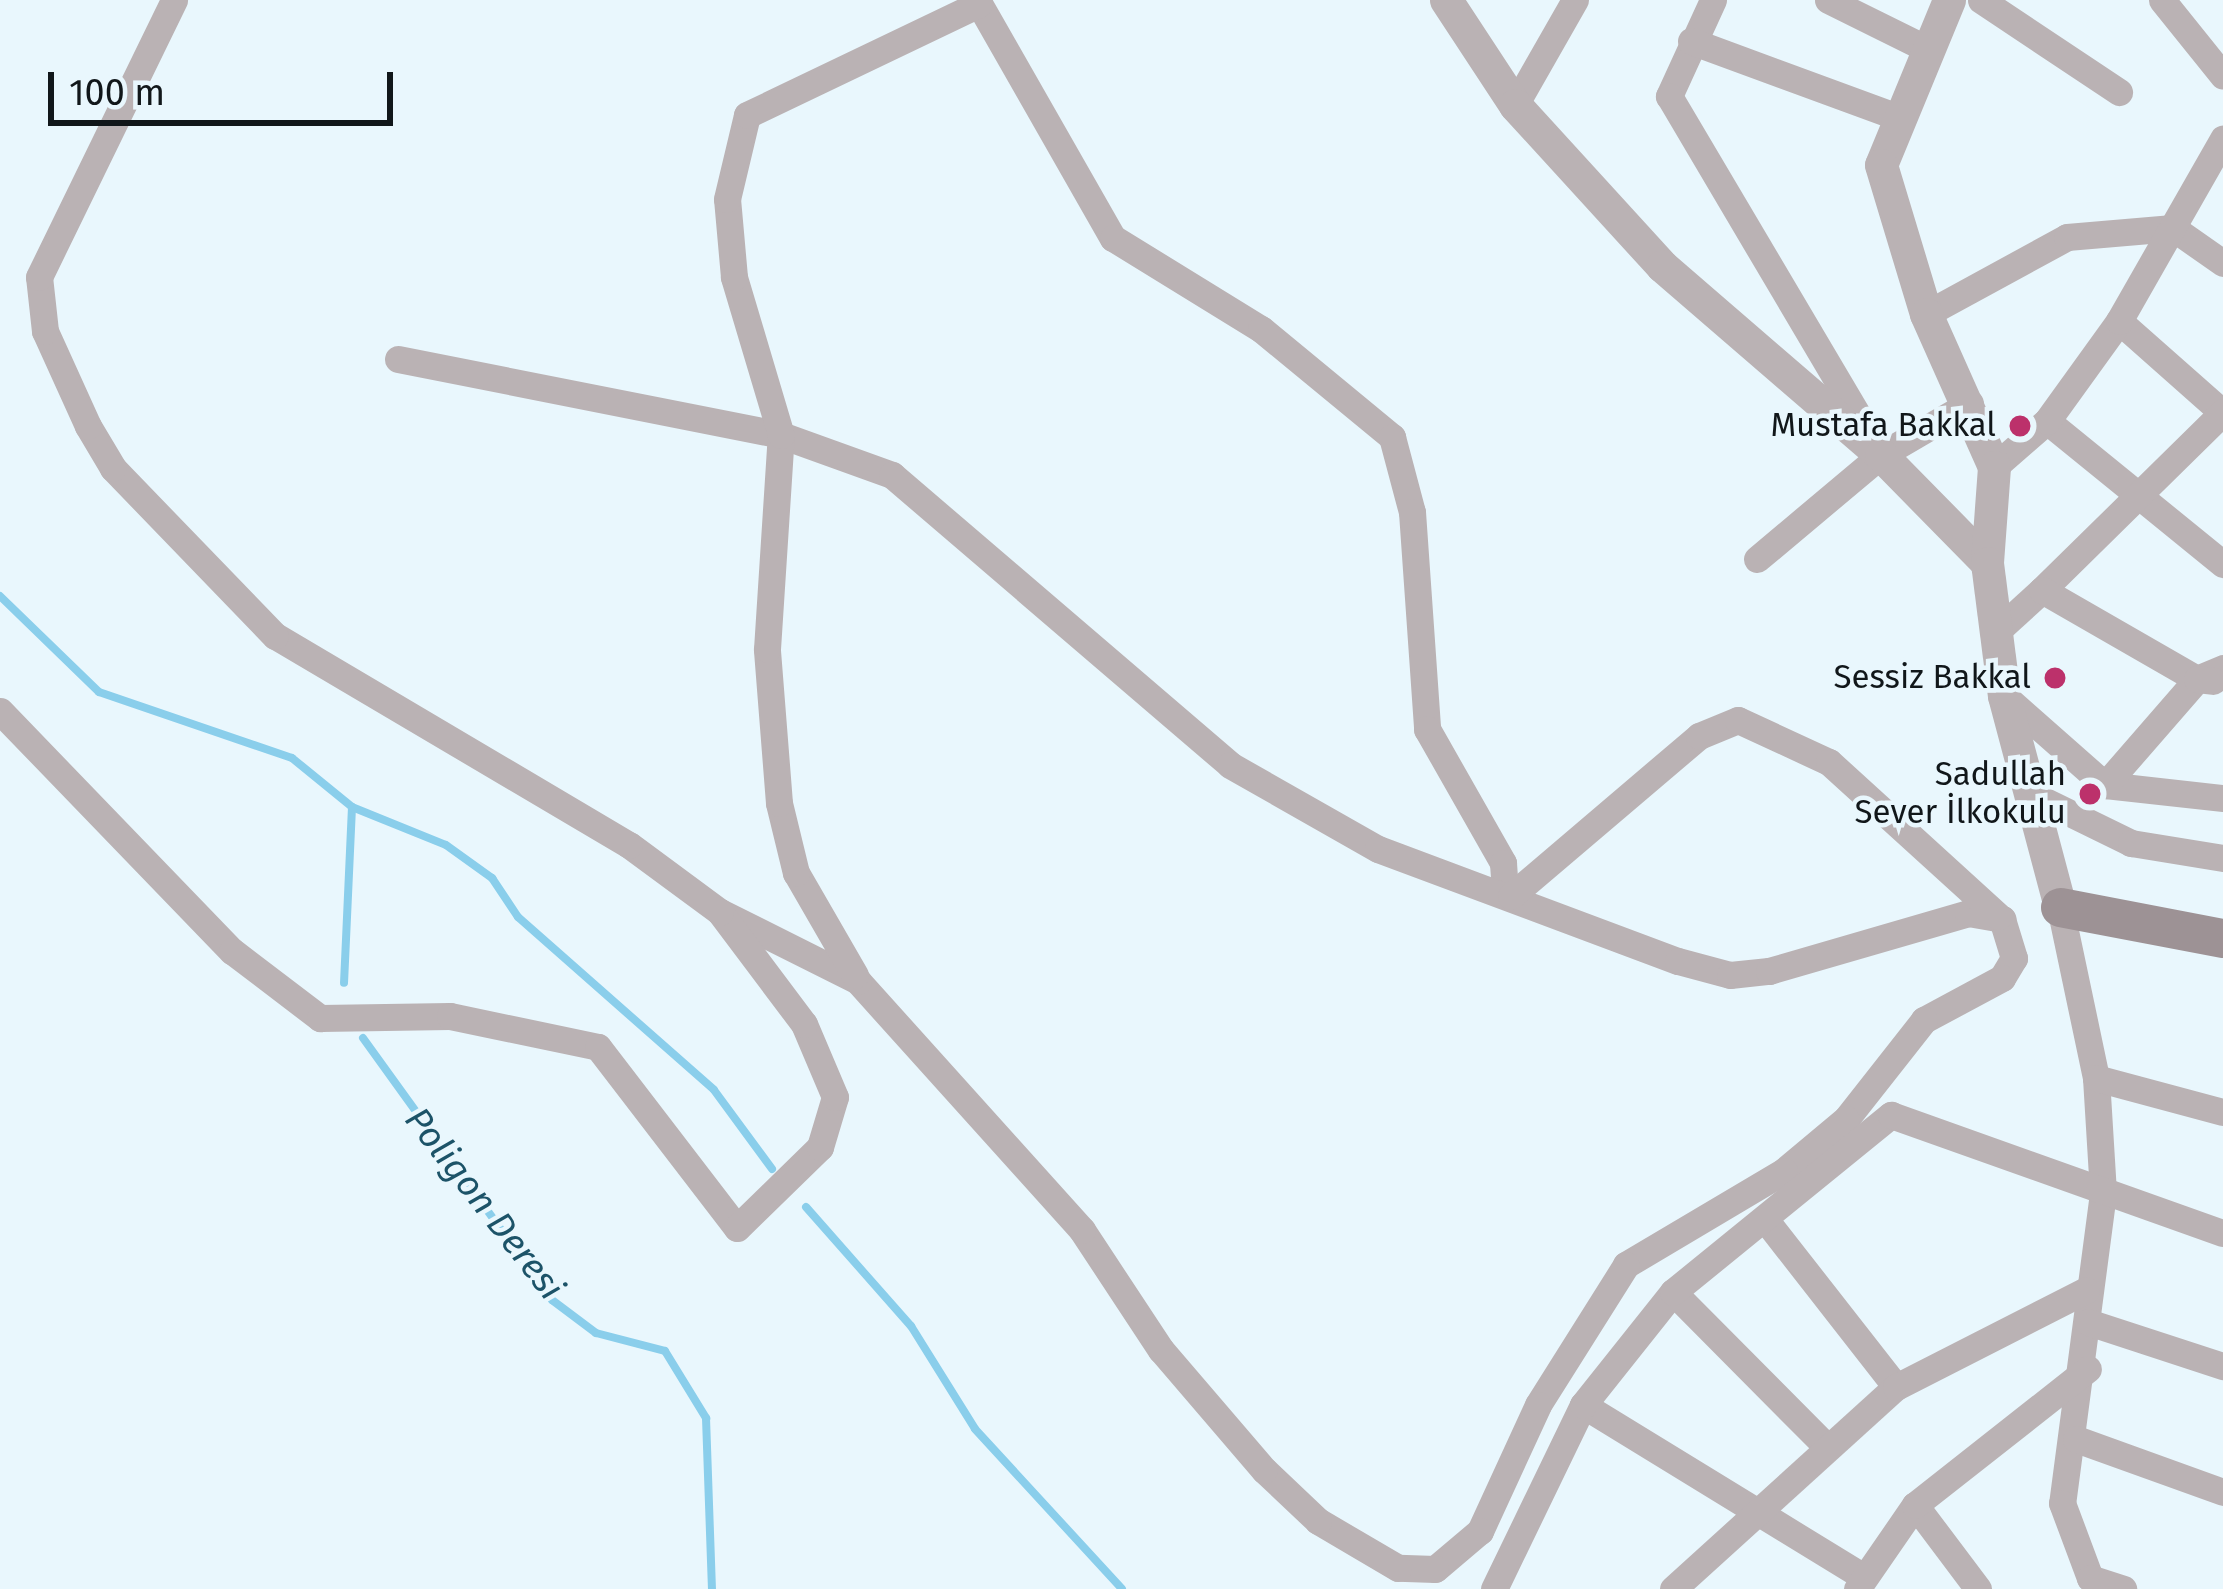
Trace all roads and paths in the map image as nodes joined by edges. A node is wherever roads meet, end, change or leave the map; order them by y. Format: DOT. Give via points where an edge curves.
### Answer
graph roads {
  1 [pos="174,0"];
  2 [pos="1446,0"];
  3 [pos="1575,0"];
  4 [pos="1713,0"];
  5 [pos="1828,0"];
  6 [pos="1948,0"];
  7 [pos="1981,0"];
  8 [pos="2162,0"];
  9 [pos="978,2"];
  10 [pos="1691,41"];
  11 [pos="1925,48"];
  12 [pos="2223,76"];
  13 [pos="2119,92"];
  14 [pos="1515,105"];
  15 [pos="1895,116"];
  16 [pos="2223,139"];
  17 [pos="2173,228"];
  18 [pos="2223,263"];
  19 [pos="1926,314"];
  20 [pos="2119,321"];
  21 [pos="398,359"];
  22 [pos="1970,403"];
  23 [pos="2223,413"];
  24 [pos="2047,421"];
  25 [pos="781,435"];
  26 [pos="1881,455"];
  27 [pos="1994,467"];
  28 [pos="2138,501"];
  29 [pos="1757,559"];
  30 [pos="1987,563"];
  31 [pos="2223,564"];
  32 [pos="2042,590"];
  33 [pos="1998,630"];
  34 [pos="2214,677"];
  35 [pos="2004,696"];
  36 [pos="0,711"];
  37 [pos="2105,785"];
  38 [pos="2029,793"];
  39 [pos="2223,798"];
  40 [pos="2223,857"];
  41 [pos="1508,894"];
  42 [pos="2060,908"];
  43 [pos="720,912"];
  44 [pos="2002,919"];
  45 [pos="2223,938"];
  46 [pos="806,947"];
  47 [pos="769,977"];
  48 [pos="858,981"];
  49 [pos="2096,1078"];
  50 [pos="2223,1112"];
  51 [pos="2103,1193"];
  52 [pos="1768,1223"];
  53 [pos="2223,1233"];
  54 [pos="2086,1290"];
  55 [pos="1673,1292"];
  56 [pos="2088,1322"];
  57 [pos="2223,1366"];
  58 [pos="2088,1369"];
  59 [pos="1896,1387"];
  60 [pos="1583,1405"];
  61 [pos="2076,1439"];
  62 [pos="1824,1444"];
  63 [pos="2223,1492"];
  64 [pos="1915,1505"];
  65 [pos="1755,1510"];
  66 [pos="1859,1582"];
  67 [pos="1494,1589"];
  68 [pos="1672,1589"];
  69 [pos="1978,1589"];
  70 [pos="2123,1589"];
  1 -- 43 [label="street" via="39,277 45,331 96,440 274,636 629,845"];
  2 -- 14 [label="street"];
  3 -- 14 [label="street"];
  4 -- 10 [label="street"];
  5 -- 11 [label="street"];
  6 -- 11 [label="street"];
  7 -- 13 [label="street"];
  8 -- 12 [label="street"];
  9 -- 25 [label="street" via="747,115 727,200 734,277"];
  9 -- 41 [label="street" via="1113,238 1262,329 1392,437 1412,512 1426,729 1503,863"];
  10 -- 15 [label="street"];
  10 -- 26 [label="street" via="1670,96"];
  11 -- 15 [label="street"];
  14 -- 26 [label="street" via="1662,266"];
  15 -- 19 [label="street" via="1881,165"];
  16 -- 17 [label="street"];
  17 -- 18 [label="street"];
  17 -- 19 [label="street" via="2067,237"];
  17 -- 20 [label="street"];
  19 -- 22 [label="street"];
  20 -- 23 [label="street"];
  20 -- 24 [label="street"];
  21 -- 25 [label="street"];
  22 -- 26 [label="street"];
  22 -- 27 [label="street"];
  23 -- 28 [label="street"];
  24 -- 27 [label="street"];
  24 -- 28 [label="street"];
  25 -- 41 [label="street" via="892,475 1230,765 1378,850"];
  25 -- 48 [label="street" via="767,649 779,803 796,873"];
  26 -- 29 [label="street"];
  26 -- 30 [label="street"];
  27 -- 30 [label="street"];
  28 -- 31 [label="street"];
  28 -- 32 [label="street"];
  30 -- 33 [label="street"];
  32 -- 33 [label="street"];
  32 -- 34 [label="street"];
  33 -- 35 [label="street"];
  34 -- 37 [label="street"];
  35 -- 37 [label="street"];
  35 -- 38 [label="street"];
  36 -- 47 [label="street" via="232,951 320,1018 450,1016 598,1047 737,1228 820,1147 835,1097"];
  37 -- 39 [label="street"];
  38 -- 40 [label="street" via="2132,843"];
  38 -- 42 [label="street"];
  41 -- 44 [label="street" via="1730,975 1838,959 1968,913"];
  41 -- 44 [label="street" via="1699,736 1738,720 1829,762"];
  42 -- 45 [label="main road"];
  42 -- 49 [label="street"];
  43 -- 46 [label="street"];
  43 -- 47 [label="street"];
  44 -- 48 [label="street" via="2014,958 2002,978 1924,1020 1846,1119 1784,1171 1626,1265 1538,1405 1480,1532 1436,1569 1361,1552 1264,1470 1161,1350 1082,1230"];
  46 -- 47 [label="street"];
  46 -- 48 [label="street"];
  49 -- 50 [label="street"];
  49 -- 51 [label="street"];
  51 -- 52 [label="street" via="1892,1115"];
  51 -- 53 [label="street"];
  51 -- 54 [label="street"];
  52 -- 55 [label="street"];
  52 -- 59 [label="street"];
  54 -- 56 [label="street"];
  54 -- 59 [label="street"];
  55 -- 60 [label="street"];
  55 -- 62 [label="street"];
  56 -- 57 [label="street"];
  56 -- 58 [label="street"];
  58 -- 61 [label="street"];
  58 -- 64 [label="street"];
  59 -- 62 [label="street"];
  60 -- 65 [label="street"];
  60 -- 67 [label="street"];
  61 -- 63 [label="street"];
  61 -- 70 [label="street" via="2062,1502 2090,1578"];
  62 -- 65 [label="street"];
  64 -- 66 [label="street"];
  64 -- 69 [label="street"];
  65 -- 66 [label="street"];
  65 -- 68 [label="street"];
}
